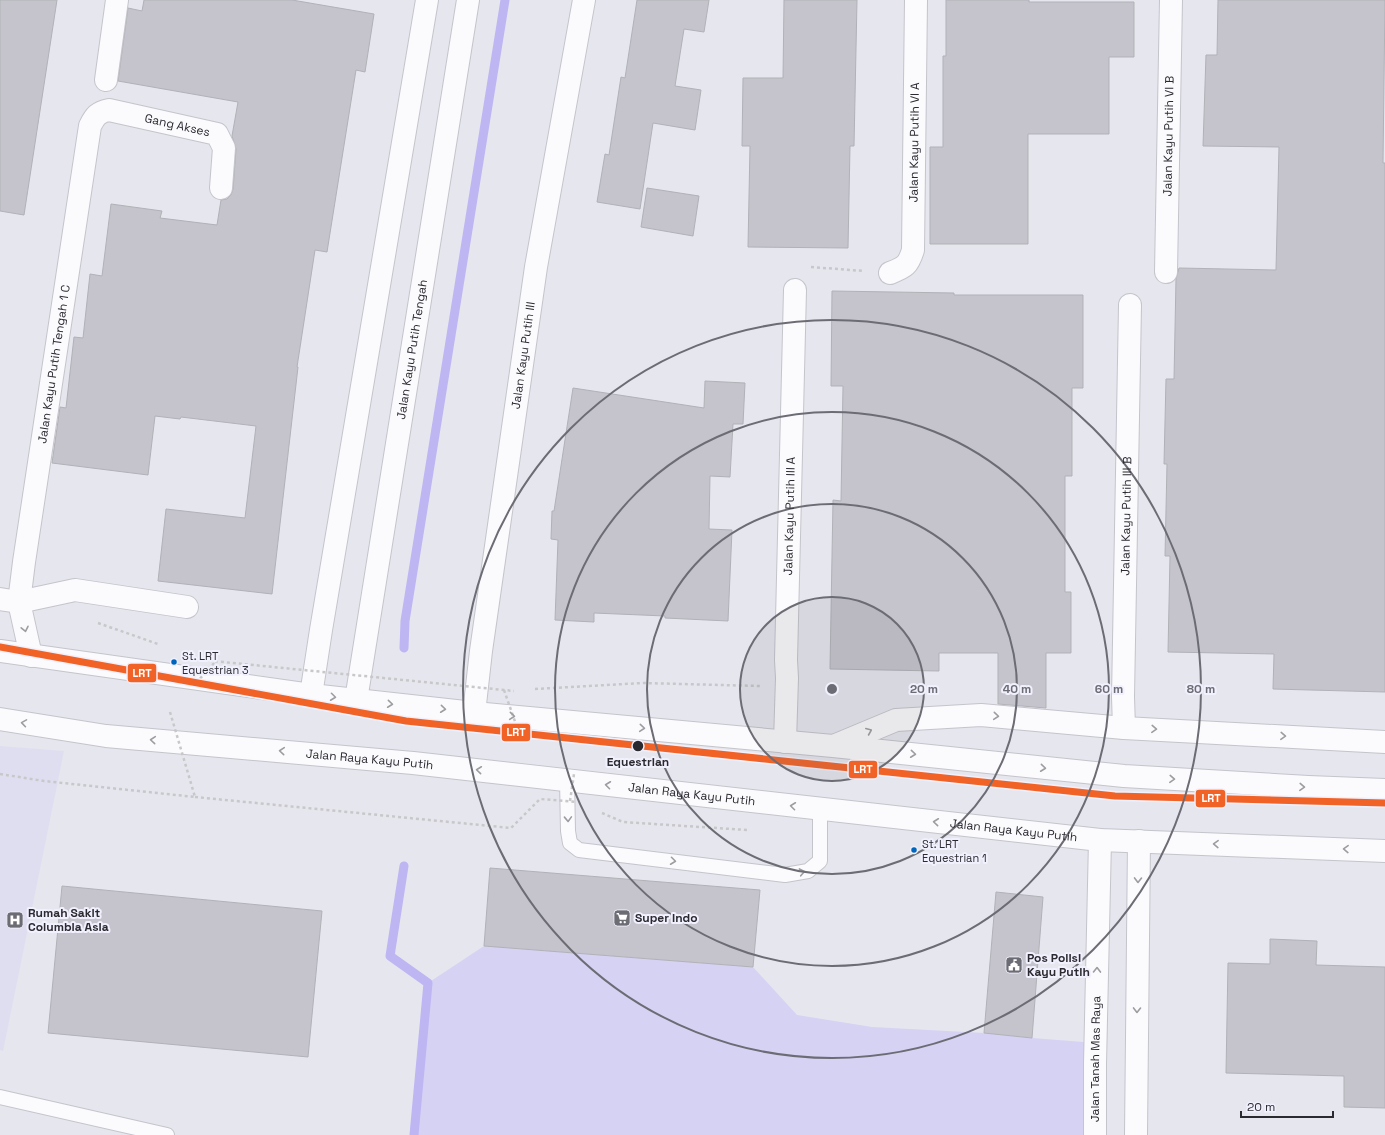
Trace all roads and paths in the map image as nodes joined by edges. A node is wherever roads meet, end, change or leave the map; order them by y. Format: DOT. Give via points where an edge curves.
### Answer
graph roads {
  1 [pos="117,0"];
  2 [pos="427,0"];
  3 [pos="468,0"];
  4 [pos="584,0"];
  5 [pos="916,0"];
  6 [pos="1171,0"];
  7 [pos="106,80"];
  8 [pos="90,126"];
  9 [pos="221,188"];
  10 [pos="1166,272"];
  11 [pos="890,273"];
  12 [pos="795,290"];
  13 [pos="1130,305"];
  14 [pos="10,601"];
  15 [pos="187,607"];
  16 [pos="98,623"];
  17 [pos="161,645"];
  18 [pos="0,651"];
  19 [pos="31,656"];
  20 [pos="196,658"];
  21 [pos="216,662"];
  22 [pos="196,683"];
  23 [pos="787,687"];
  24 [pos="504,690"];
  25 [pos="530,690"];
  26 [pos="514,691"];
  27 [pos="311,695"];
  28 [pos="361,701"];
  29 [pos="170,712"];
  30 [pos="474,713"];
  31 [pos="0,719"];
  32 [pos="1124,728"];
  33 [pos="518,733"];
  34 [pos="785,742"];
  35 [pos="1385,742"];
  36 [pos="833,746"];
  37 [pos="0,774"];
  38 [pos="570,777"];
  39 [pos="1385,790"];
  40 [pos="195,797"];
  41 [pos="570,801"];
  42 [pos="582,804"];
  43 [pos="820,809"];
  44 [pos="596,810"];
  45 [pos="750,830"];
  46 [pos="1100,840"];
  47 [pos="1139,841"];
  48 [pos="1385,851"];
  49 [pos="0,1096"];
  50 [pos="166,1135"];
  51 [pos="1095,1135"];
  52 [pos="1136,1135"];
  1 -- 7 [label="street"];
  2 -- 27 [label="street"];
  3 -- 28 [label="street, Jalan Kayu Putih Tengah"];
  4 -- 30 [label="street, Jalan Kayu Putih III" via="536,267"];
  5 -- 11 [label="street, Jalan Kayu Putih VI A" via="913,250 910,261 904,268"];
  6 -- 10 [label="street, Jalan Kayu Putih VI B"];
  8 -- 9 [label="street, Gang Akses" via="99,113 109,110 217,134 224,148"];
  8 -- 14 [label="street, Jalan Kayu Putih Tengah 1 C" via="24,562"];
  11 -- 12 [label="path" via="810,267 796,281"];
  12 -- 23 [label="street, Jalan Kayu Putih III A"];
  13 -- 32 [label="street, Jalan Kayu Putih III B"];
  14 -- 15 [label="street" via="75,590"];
  14 -- 19 [label="street, Jalan Kayu Putih Tengah 1 C, one-way"];
  16 -- 17 [label="path"];
  18 -- 19 [label="street"];
  19 -- 27 [label="street"];
  20 -- 21 [label="path, bridge"];
  21 -- 22 [label="path, bridge"];
  21 -- 24 [label="path, bridge"];
  23 -- 25 [label="path" via="643,683"];
  23 -- 34 [label="street, Jalan Kayu Putih III A"];
  24 -- 26 [label="path, bridge"];
  24 -- 33 [label="path, bridge"];
  27 -- 28 [label="street, one-way"];
  28 -- 30 [label="street, one-way"];
  29 -- 40 [label="path, bridge"];
  30 -- 34 [label="street, one-way"];
  38 -- 31 [label="street, Jalan Raya Kayu Putih, one-way" via="106,736"];
  32 -- 35 [label="street, one-way"];
  36 -- 32 [label="street, one-way" via="896,720 981,715"];
  34 -- 36 [label="street"];
  36 -- 39 [label="street, one-way" via="1124,776"];
  37 -- 40 [label="path, bridge"];
  38 -- 41 [label="path, bridge"];
  43 -- 38 [label="street, Jalan Raya Kayu Putih, one-way"];
  38 -- 43 [label="lane, one-way" via="568,831 570,843 579,850 785,875 808,871 820,861"];
  40 -- 41 [label="path, bridge" via="511,828 540,800"];
  41 -- 42 [label="path, bridge"];
  46 -- 43 [label="street, Jalan Raya Kayu Putih, one-way"];
  44 -- 45 [label="path" via="623,822"];
  46 -- 47 [label="street, Jalan Raya Kayu Putih"];
  51 -- 46 [label="street, Jalan Tanah Mas Raya, one-way"];
  48 -- 47 [label="street, Jalan Raya Kayu Putih, one-way"];
  47 -- 52 [label="street, one-way"];
  49 -- 50 [label="lane"];
}
